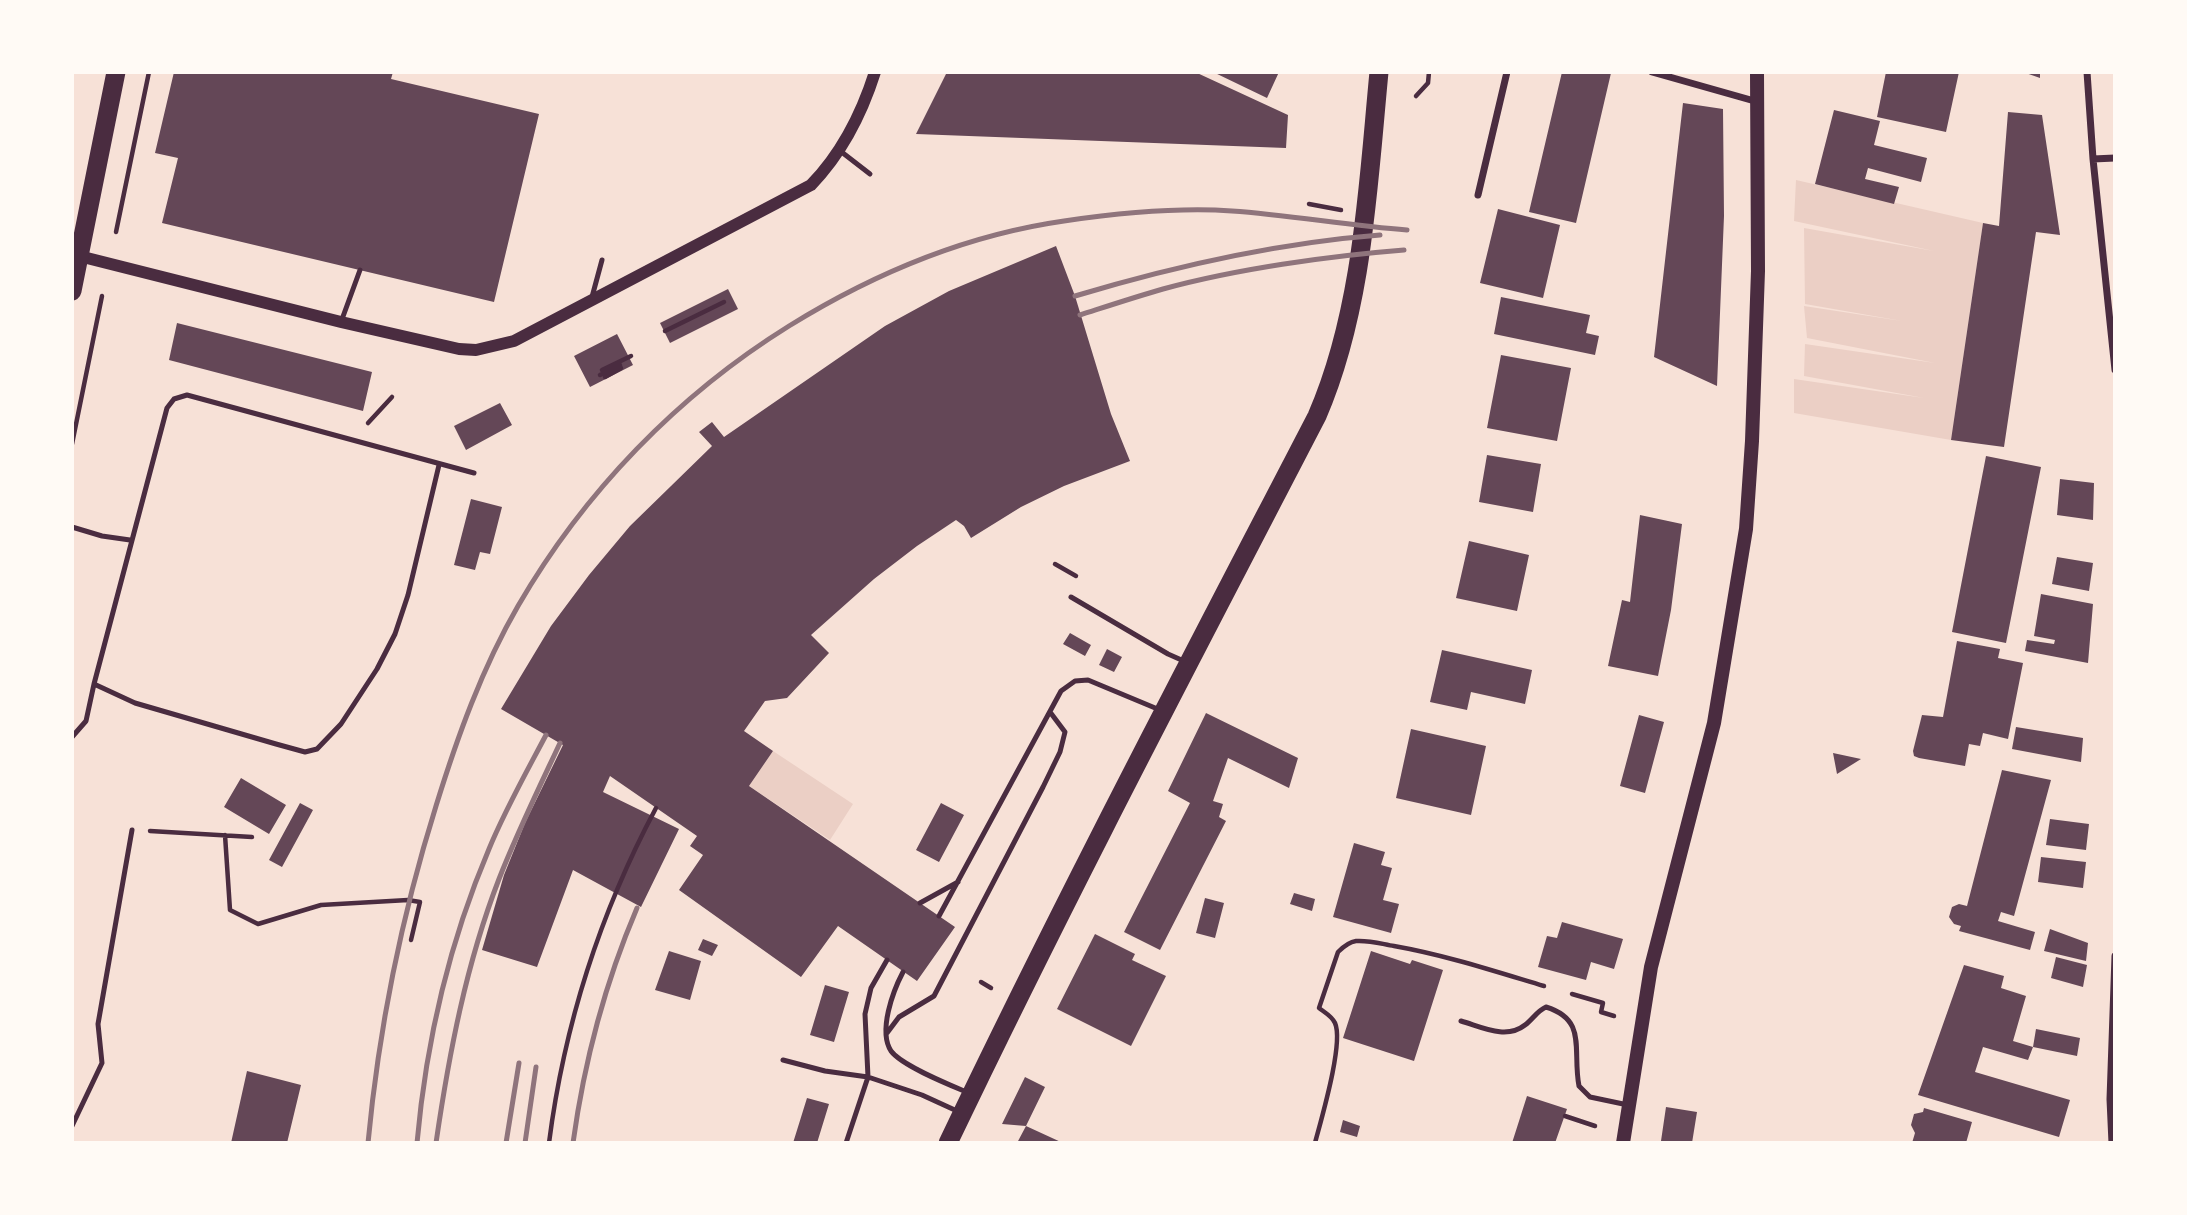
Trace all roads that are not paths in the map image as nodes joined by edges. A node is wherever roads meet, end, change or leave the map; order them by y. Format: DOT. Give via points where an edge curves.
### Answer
graph roads {
  1 [pos="117,72"];
  2 [pos="875,72"];
  3 [pos="1379,72"];
  4 [pos="1507,72"];
  5 [pos="1652,72"];
  6 [pos="1757,72"];
  7 [pos="2087,72"];
  8 [pos="1758,102"];
  9 [pos="839,150"];
  10 [pos="2115,158"];
  11 [pos="2093,159"];
  12 [pos="870,174"];
  13 [pos="1478,195"];
  14 [pos="79,256"];
  15 [pos="602,260"];
  16 [pos="360,270"];
  17 [pos="72,291"];
  18 [pos="591,300"];
  19 [pos="341,322"];
  20 [pos="2115,370"];
  21 [pos="439,465"];
  22 [pos="474,473"];
  23 [pos="72,527"];
  24 [pos="130,540"];
  25 [pos="1071,597"];
  26 [pos="1189,664"];
  27 [pos="94,684"];
  28 [pos="1163,711"];
  29 [pos="1050,712"];
  30 [pos="72,737"];
  31 [pos="132,830"];
  32 [pos="958,882"];
  33 [pos="920,903"];
  34 [pos="939,916"];
  35 [pos="2115,956"];
  36 [pos="887,960"];
  37 [pos="903,972"];
  38 [pos="1461,1021"];
  39 [pos="887,1033"];
  40 [pos="783,1060"];
  41 [pos="868,1077"];
  42 [pos="971,1094"];
  43 [pos="1628,1105"];
  44 [pos="962,1114"];
  45 [pos="72,1126"];
  46 [pos="846,1143"];
  47 [pos="948,1143"];
  48 [pos="1623,1143"];
  49 [pos="2112,1143"];
  1 -- 14 [label="highway"];
  2 -- 9 [label="street"];
  3 -- 26 [label="highway" via="1369,179 1339,358 1321,407"];
  4 -- 13 [label="street"];
  5 -- 8 [label="street"];
  6 -- 8 [label="main road"];
  7 -- 11 [label="street"];
  8 -- 43 [label="main road" via="1756,344 1746,529 1714,723 1651,967"];
  9 -- 12 [label="lane"];
  9 -- 18 [label="street" via="811,185"];
  10 -- 11 [label="street"];
  11 -- 20 [label="street"];
  14 -- 17 [label="highway"];
  14 -- 19 [label="street"];
  15 -- 18 [label="lane"];
  16 -- 19 [label="lane"];
  18 -- 19 [label="street" via="513,341 476,350"];
  21 -- 22 [label="lane"];
  21 -- 24 [label="lane" via="187,395 174,399 167,408"];
  21 -- 27 [label="lane" via="395,634 341,724 317,749 296,750 135,703"];
  23 -- 24 [label="lane"];
  24 -- 27 [label="lane"];
  25 -- 26 [label="lane"];
  26 -- 28 [label="highway"];
  27 -- 30 [label="lane" via="86,721"];
  28 -- 29 [label="lane" via="1088,680 1075,681 1060,691"];
  28 -- 42 [label="highway"];
  29 -- 32 [label="lane"];
  29 -- 39 [label="lane" via="1065,732 1043,786 934,996 899,1017"];
  31 -- 45 [label="lane" via="98,1024 102,1063"];
  32 -- 33 [label="lane"];
  32 -- 34 [label="lane"];
  35 -- 49 [label="street"];
  36 -- 41 [label="lane" via="871,988 865,1014"];
  37 -- 39 [label="lane" via="888,1006"];
  38 -- 43 [label="lane" via="1506,1034 1546,1007 1560,1011 1574,1027 1578,1086 1590,1097"];
  39 -- 42 [label="lane" via="888,1044 901,1059"];
  40 -- 41 [label="lane"];
  41 -- 44 [label="lane" via="916,1092"];
  41 -- 46 [label="lane"];
  42 -- 44 [label="highway"];
  43 -- 48 [label="main road"];
  44 -- 47 [label="highway"];
}
